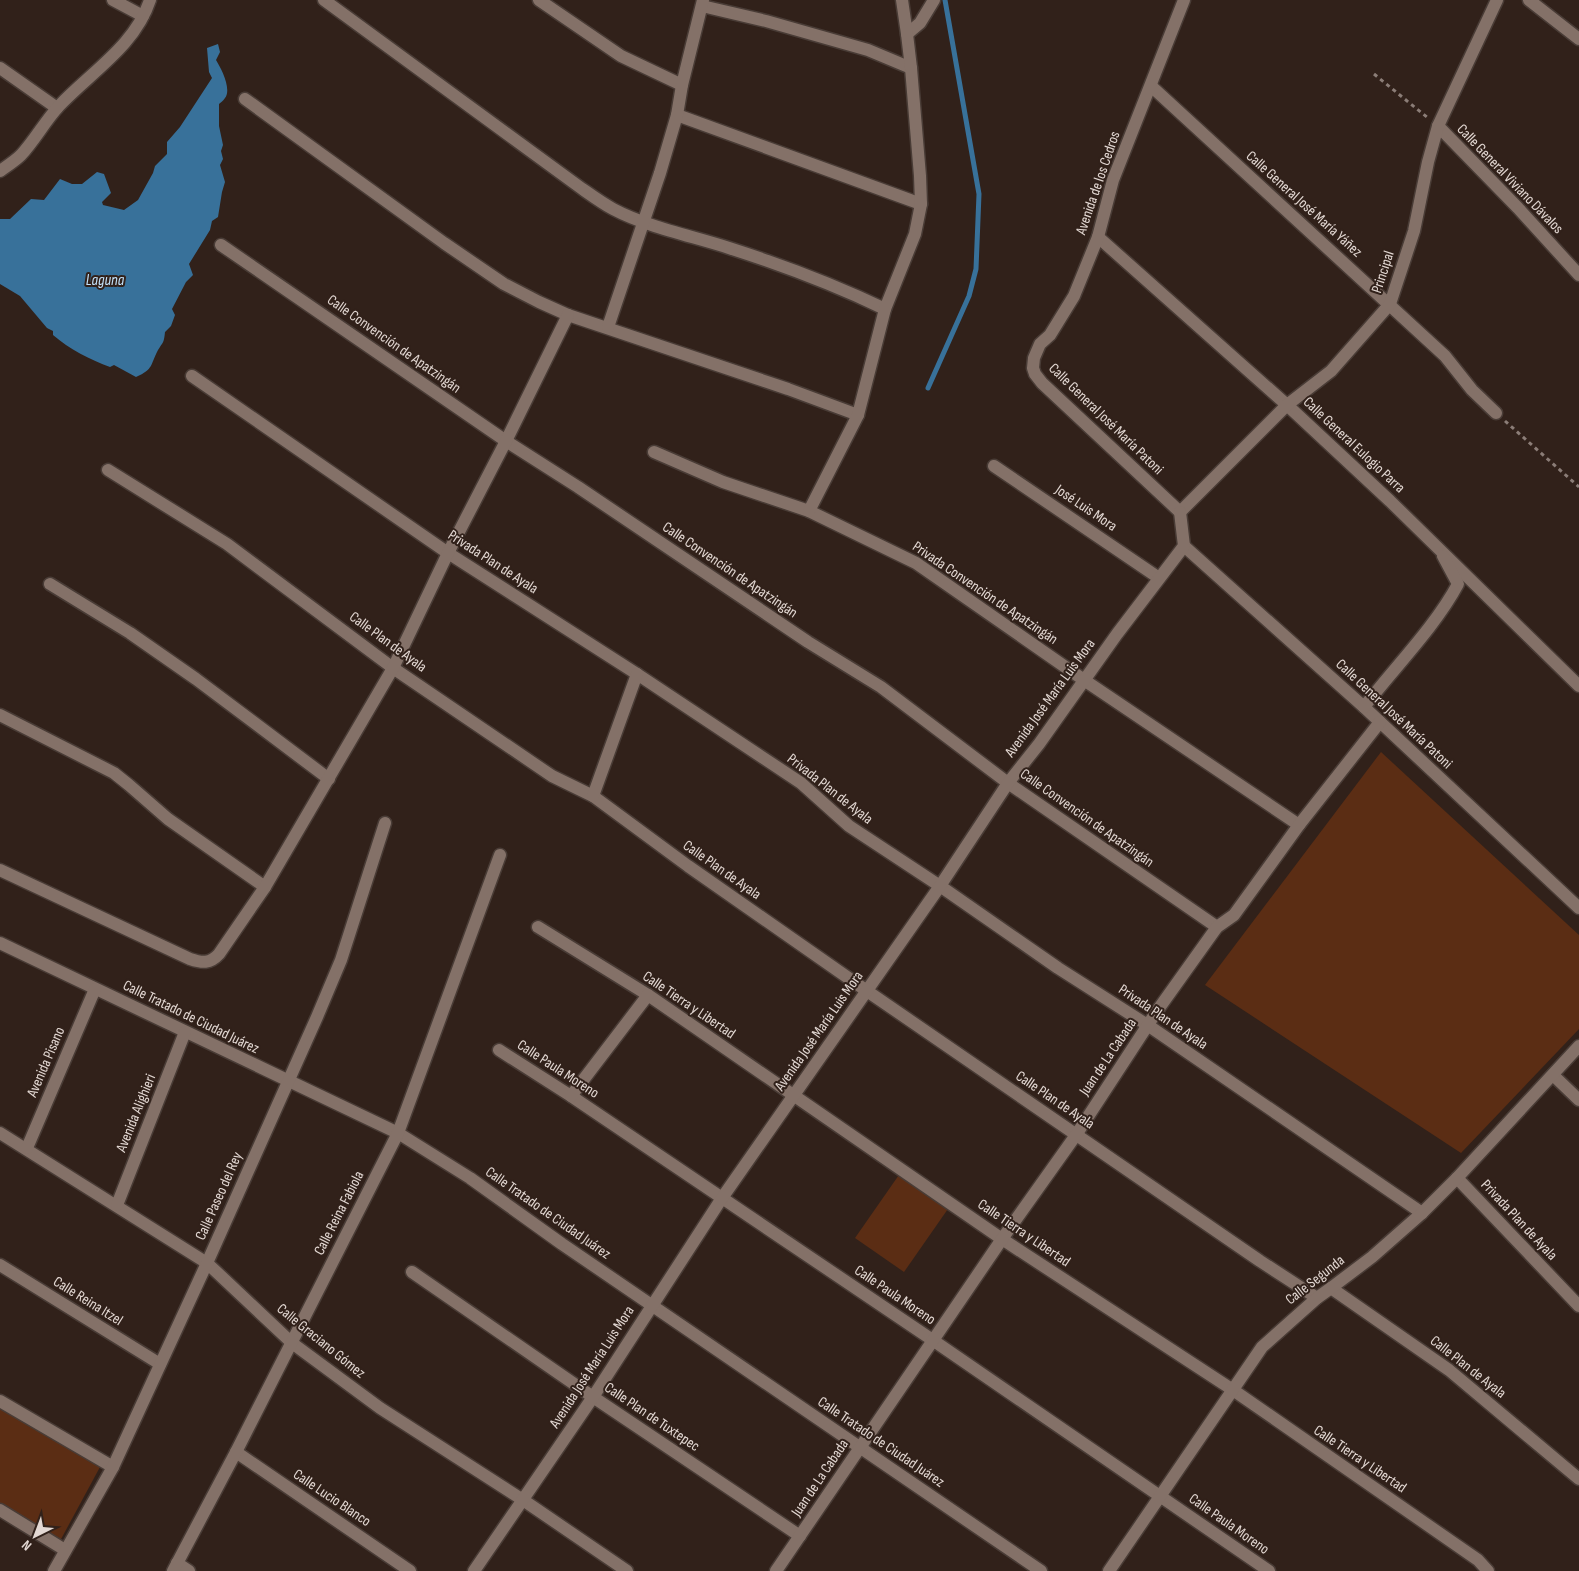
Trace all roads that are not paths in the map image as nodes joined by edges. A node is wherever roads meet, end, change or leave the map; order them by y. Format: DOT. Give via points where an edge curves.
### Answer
graph roads {
  1 [pos="113,0"];
  2 [pos="150,0"];
  3 [pos="324,0"];
  4 [pos="538,0"];
  5 [pos="902,0"];
  6 [pos="934,0"];
  7 [pos="1184,0"];
  8 [pos="1498,0"];
  9 [pos="1529,0"];
  10 [pos="703,3"];
  11 [pos="143,16"];
  12 [pos="907,34"];
  13 [pos="1579,39"];
  14 [pos="0,68"];
  15 [pos="911,68"];
  16 [pos="682,85"];
  17 [pos="1151,86"];
  18 [pos="245,99"];
  19 [pos="57,108"];
  20 [pos="677,115"];
  21 [pos="1438,126"];
  22 [pos="0,171"];
  23 [pos="921,204"];
  24 [pos="644,222"];
  25 [pos="1098,237"];
  26 [pos="221,245"];
  27 [pos="1579,275"];
  28 [pos="1390,304"];
  29 [pos="885,310"];
  30 [pos="568,315"];
  31 [pos="608,327"];
  32 [pos="1033,368"];
  33 [pos="192,376"];
  34 [pos="1287,405"];
  35 [pos="1496,413"];
  36 [pos="858,415"];
  37 [pos="506,441"];
  38 [pos="654,452"];
  39 [pos="994,466"];
  40 [pos="108,470"];
  41 [pos="809,510"];
  42 [pos="1180,512"];
  43 [pos="1184,546"];
  44 [pos="1440,549"];
  45 [pos="448,553"];
  46 [pos="1159,578"];
  47 [pos="50,584"];
  48 [pos="393,668"];
  49 [pos="637,674"];
  50 [pos="1084,680"];
  51 [pos="1579,686"];
  52 [pos="1364,707"];
  53 [pos="0,715"];
  54 [pos="1380,722"];
  55 [pos="329,779"];
  56 [pos="1008,783"];
  57 [pos="593,796"];
  58 [pos="385,823"];
  59 [pos="1299,825"];
  60 [pos="500,855"];
  61 [pos="0,870"];
  62 [pos="940,886"];
  63 [pos="265,887"];
  64 [pos="1579,908"];
  65 [pos="538,927"];
  66 [pos="1217,927"];
  67 [pos="0,944"];
  68 [pos="95,989"];
  69 [pos="867,992"];
  70 [pos="648,995"];
  71 [pos="1149,1026"];
  72 [pos="185,1032"];
  73 [pos="1579,1046"];
  74 [pos="499,1050"];
  75 [pos="1553,1075"];
  76 [pos="288,1081"];
  77 [pos="571,1096"];
  78 [pos="794,1097"];
  79 [pos="1579,1100"];
  80 [pos="0,1133"];
  81 [pos="398,1134"];
  82 [pos="1076,1134"];
  83 [pos="27,1148"];
  84 [pos="1456,1178"];
  85 [pos="722,1198"];
  86 [pos="117,1205"];
  87 [pos="1422,1213"];
  88 [pos="1002,1239"];
  89 [pos="207,1263"];
  90 [pos="0,1266"];
  91 [pos="412,1272"];
  92 [pos="1332,1288"];
  93 [pos="1317,1298"];
  94 [pos="651,1305"];
  95 [pos="1579,1306"];
  96 [pos="934,1341"];
  97 [pos="292,1343"];
  98 [pos="160,1364"];
  99 [pos="1233,1390"];
  100 [pos="593,1397"];
  101 [pos="0,1401"];
  102 [pos="861,1448"];
  103 [pos="236,1452"];
  104 [pos="113,1467"];
  105 [pos="1579,1479"];
  106 [pos="1161,1496"];
  107 [pos="523,1500"];
  108 [pos="0,1510"];
  109 [pos="800,1536"];
  110 [pos="65,1550"];
  111 [pos="175,1567"];
  112 [pos="54,1571"];
  113 [pos="189,1571"];
  114 [pos="410,1571"];
  115 [pos="474,1571"];
  116 [pos="627,1571"];
  117 [pos="776,1571"];
  118 [pos="1041,1571"];
  119 [pos="1109,1571"];
  120 [pos="1269,1571"];
  121 [pos="1488,1571"];
  1 -- 11 [label="street"];
  2 -- 11 [label="street"];
  3 -- 24 [label="street" via="581,188 613,209"];
  4 -- 16 [label="street" via="621,56"];
  5 -- 12 [label="street"];
  6 -- 12 [label="street" via="920,23"];
  7 -- 17 [label="street, Avenida de los Cedros"];
  8 -- 21 [label="street, Principal"];
  9 -- 13 [label="street"];
  10 -- 15 [label="street" via="858,48"];
  10 -- 16 [label="street"];
  11 -- 19 [label="street" via="122,47"];
  12 -- 15 [label="street"];
  14 -- 19 [label="street"];
  15 -- 23 [label="street"];
  16 -- 20 [label="street"];
  17 -- 25 [label="street, Avenida de los Cedros" via="1113,180"];
  17 -- 28 [label="street, Calle General José María Yáñez"];
  18 -- 30 [label="street" via="504,284"];
  19 -- 22 [label="street" via="21,155"];
  20 -- 23 [label="street"];
  20 -- 24 [label="street"];
  21 -- 27 [label="street, Calle General Viviano Dávalos"];
  21 -- 28 [label="street, Principal" via="1414,231"];
  23 -- 29 [label="street" via="915,234"];
  24 -- 29 [label="street" via="730,248 858,296"];
  24 -- 31 [label="street"];
  25 -- 32 [label="street, Avenida de los Cedros" via="1074,296 1050,336 1040,344"];
  25 -- 34 [label="street, Calle General Eulogio Parra"];
  26 -- 37 [label="street, Calle Convención de Apatzingán"];
  28 -- 34 [label="street, Principal" via="1331,371"];
  28 -- 35 [label="street, Calle General José María Yáñez" via="1445,356 1472,390"];
  29 -- 36 [label="street"];
  30 -- 31 [label="street"];
  30 -- 37 [label="street"];
  31 -- 36 [label="street"];
  32 -- 42 [label="street, Calle General José María Patoni" via="1042,383"];
  33 -- 45 [label="street, Privada Plan de Ayala"];
  34 -- 42 [label="street, Principal"];
  34 -- 44 [label="street, Calle General Eulogio Parra"];
  36 -- 41 [label="street"];
  37 -- 45 [label="street"];
  37 -- 56 [label="street, Calle Convención de Apatzingán" via="881,687"];
  38 -- 41 [label="street, Privada Convención de Apatzingán" via="723,482"];
  39 -- 46 [label="street, José Luis Mora"];
  40 -- 48 [label="street, Calle Plan de Ayala" via="227,544"];
  41 -- 50 [label="street, Privada Convención de Apatzingán" via="916,563"];
  42 -- 43 [label="street"];
  43 -- 46 [label="street, Avenida José María Luis Mora"];
  43 -- 52 [label="street, Calle General José María Patoni"];
  44 -- 51 [label="street, Calle General Eulogio Parra"];
  44 -- 52 [label="street" via="1458,584 1429,627"];
  45 -- 48 [label="street"];
  45 -- 49 [label="street, Privada Plan de Ayala"];
  46 -- 50 [label="street, Avenida José María Luis Mora"];
  47 -- 55 [label="street" via="130,633 196,679"];
  48 -- 55 [label="street"];
  48 -- 57 [label="street, Calle Plan de Ayala" via="552,776"];
  49 -- 57 [label="street"];
  49 -- 62 [label="street, Privada Plan de Ayala" via="801,783 849,826"];
  50 -- 56 [label="street, Avenida José María Luis Mora"];
  50 -- 59 [label="street, Privada Convención de Apatzingán"];
  52 -- 54 [label="street, Calle General José María Patoni"];
  53 -- 63 [label="street" via="114,774 168,819"];
  54 -- 59 [label="street, Juan de La Cabada"];
  54 -- 64 [label="street, Calle General José María Patoni"];
  55 -- 63 [label="street"];
  56 -- 62 [label="street, Avenida José María Luis Mora"];
  56 -- 66 [label="street, Calle Convención de Apatzingán"];
  57 -- 69 [label="street, Calle Plan de Ayala"];
  58 -- 76 [label="street, Calle Paseo del Rey" via="341,960"];
  59 -- 66 [label="street, Juan de La Cabada" via="1234,916"];
  60 -- 81 [label="street, Calle Reina Fabiola"];
  61 -- 63 [label="street" via="201,962 214,960"];
  62 -- 69 [label="street, Avenida José María Luis Mora"];
  62 -- 71 [label="street, Privada Plan de Ayala"];
  65 -- 70 [label="street, Calle Tierra y Libertad"];
  66 -- 71 [label="street, Juan de La Cabada"];
  67 -- 68 [label="street, Calle Tratado de Ciudad Juárez"];
  68 -- 72 [label="street, Calle Tratado de Ciudad Juárez"];
  68 -- 83 [label="street, Avenida Pisano"];
  69 -- 78 [label="street, Avenida José María Luis Mora"];
  69 -- 82 [label="street, Calle Plan de Ayala"];
  70 -- 77 [label="street"];
  70 -- 78 [label="street, Calle Tierra y Libertad"];
  71 -- 82 [label="street, Juan de La Cabada"];
  71 -- 87 [label="street, Privada Plan de Ayala"];
  72 -- 76 [label="street, Calle Tratado de Ciudad Juárez"];
  72 -- 86 [label="street, Avenida Alighieri"];
  73 -- 75 [label="street, Calle Segunda"];
  74 -- 77 [label="street, Calle Paula Moreno"];
  75 -- 79 [label="street"];
  75 -- 84 [label="street, Calle Segunda"];
  76 -- 81 [label="street, Calle Tratado de Ciudad Juárez"];
  76 -- 89 [label="street, Calle Paseo del Rey"];
  77 -- 85 [label="street, Calle Paula Moreno"];
  78 -- 85 [label="street, Avenida José María Luis Mora"];
  78 -- 88 [label="street, Calle Tierra y Libertad"];
  80 -- 83 [label="street, Calle Graciano Gómez"];
  81 -- 94 [label="street, Calle Tratado de Ciudad Juárez" via="470,1178"];
  81 -- 97 [label="street, Calle Reina Fabiola"];
  82 -- 88 [label="street, Juan de La Cabada"];
  82 -- 93 [label="street, Calle Plan de Ayala"];
  83 -- 86 [label="street, Calle Graciano Gómez"];
  84 -- 87 [label="street, Calle Segunda"];
  84 -- 95 [label="street, Privada Plan de Ayala"];
  85 -- 94 [label="street, Avenida José María Luis Mora"];
  85 -- 96 [label="street, Calle Paula Moreno"];
  86 -- 89 [label="street, Calle Graciano Gómez"];
  87 -- 92 [label="street, Calle Segunda"];
  88 -- 96 [label="street, Juan de La Cabada"];
  88 -- 99 [label="street, Calle Tierra y Libertad"];
  89 -- 97 [label="street, Calle Graciano Gómez"];
  89 -- 98 [label="street, Calle Paseo del Rey"];
  90 -- 98 [label="street, Calle Reina Itzel"];
  91 -- 100 [label="street, Calle Plan de Tuxtepec"];
  92 -- 93 [label="street, Calle Segunda"];
  92 -- 105 [label="street, Calle Plan de Ayala" via="1449,1370"];
  93 -- 99 [label="street, Calle Segunda" via="1262,1347"];
  94 -- 100 [label="street, Avenida José María Luis Mora"];
  94 -- 102 [label="street, Calle Tratado de Ciudad Juárez"];
  96 -- 102 [label="street, Juan de La Cabada"];
  96 -- 106 [label="street, Calle Paula Moreno"];
  97 -- 103 [label="street, Calle Reina Fabiola"];
  97 -- 107 [label="street, Calle Graciano Gómez" via="380,1408"];
  98 -- 104 [label="street, Calle Paseo del Rey"];
  99 -- 106 [label="street, Calle Segunda"];
  99 -- 121 [label="street, Calle Tierra y Libertad" via="1478,1560"];
  100 -- 107 [label="street, Avenida José María Luis Mora"];
  100 -- 109 [label="street, Calle Plan de Tuxtepec"];
  101 -- 104 [label="street"];
  102 -- 109 [label="street, Juan de La Cabada"];
  102 -- 118 [label="street, Calle Tratado de Ciudad Juárez"];
  103 -- 111 [label="street, Calle Reina Fabiola"];
  103 -- 114 [label="street, Calle Lucio Blanco"];
  104 -- 110 [label="street, Calle Paseo del Rey"];
  106 -- 119 [label="street, Calle Segunda"];
  106 -- 120 [label="street, Calle Paula Moreno"];
  107 -- 115 [label="street, Avenida José María Luis Mora"];
  107 -- 116 [label="street, Calle Graciano Gómez"];
  108 -- 110 [label="street"];
  109 -- 117 [label="street, Juan de La Cabada"];
  110 -- 112 [label="street, Calle Paseo del Rey"];
  111 -- 113 [label="street"];
}
